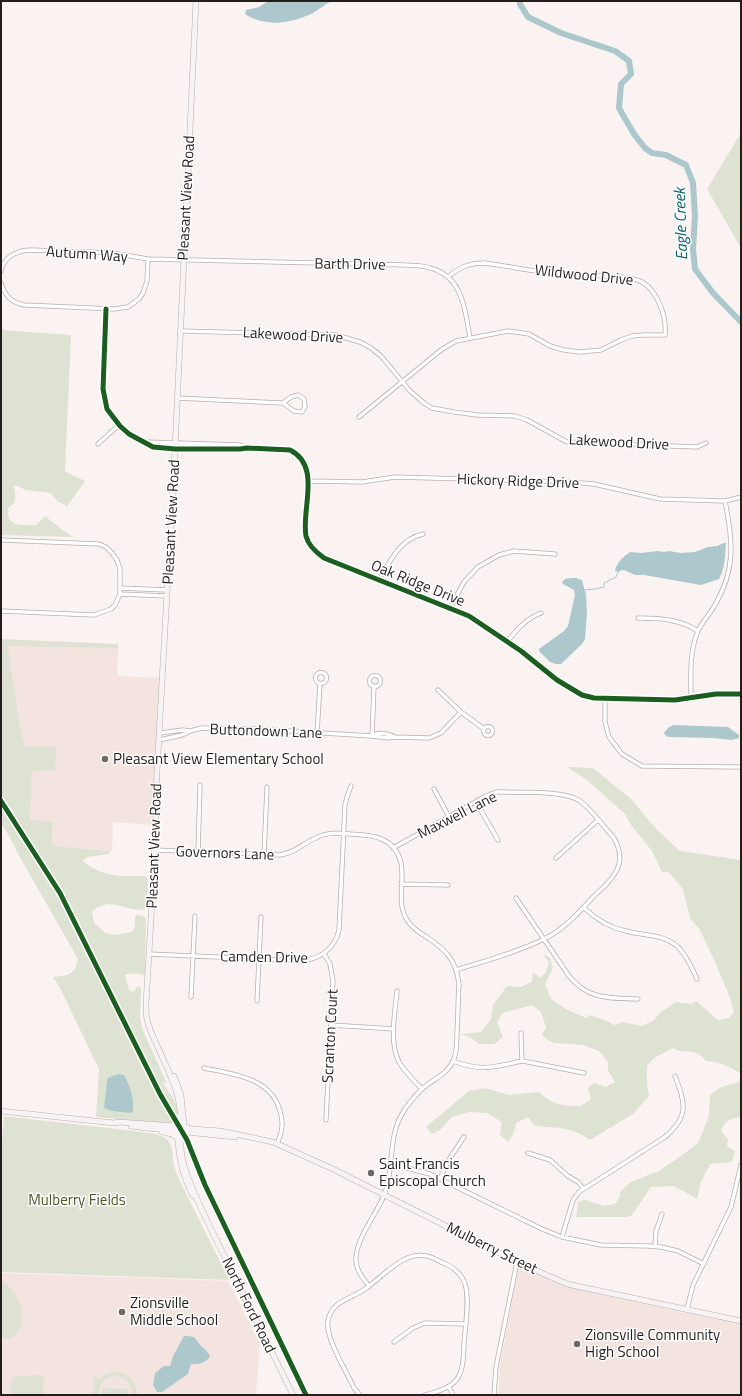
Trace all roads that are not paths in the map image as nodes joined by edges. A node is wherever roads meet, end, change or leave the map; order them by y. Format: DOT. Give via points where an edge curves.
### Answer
graph roads {
  1 [pos="196,1"];
  2 [pos="148,259"];
  3 [pos="183,260"];
  4 [pos="1,271"];
  5 [pos="448,277"];
  6 [pos="2,285"];
  7 [pos="106,309"];
  8 [pos="181,331"];
  9 [pos="470,338"];
  10 [pos="402,382"];
  11 [pos="177,398"];
  12 [pos="283,403"];
  13 [pos="359,417"];
  14 [pos="119,425"];
  15 [pos="706,443"];
  16 [pos="98,444"];
  17 [pos="175,446"];
  18 [pos="309,481"];
  19 [pos="741,497"];
  20 [pos="725,501"];
  21 [pos="423,534"];
  22 [pos="1,540"];
  23 [pos="555,554"];
  24 [pos="380,580"];
  25 [pos="120,588"];
  26 [pos="167,590"];
  27 [pos="120,594"];
  28 [pos="167,596"];
  29 [pos="450,608"];
  30 [pos="1,610"];
  31 [pos="541,613"];
  32 [pos="638,618"];
  33 [pos="698,631"];
  34 [pos="507,642"];
  35 [pos="320,684"];
  36 [pos="374,686"];
  37 [pos="438,690"];
  38 [pos="741,694"];
  39 [pos="605,698"];
  40 [pos="691,698"];
  41 [pos="461,712"];
  42 [pos="484,729"];
  43 [pos="190,731"];
  44 [pos="160,733"];
  45 [pos="318,733"];
  46 [pos="372,736"];
  47 [pos="159,740"];
  48 [pos="741,768"];
  49 [pos="200,784"];
  50 [pos="352,786"];
  51 [pos="267,787"];
  52 [pos="434,789"];
  53 [pos="476,802"];
  54 [pos="449,817"];
  55 [pos="598,820"];
  56 [pos="344,833"];
  57 [pos="498,840"];
  58 [pos="393,848"];
  59 [pos="155,850"];
  60 [pos="198,852"];
  61 [pos="264,855"];
  62 [pos="556,858"];
  63 [pos="401,884"];
  64 [pos="448,886"];
  65 [pos="516,898"];
  66 [pos="584,908"];
  67 [pos="195,916"];
  68 [pos="261,917"];
  69 [pos="544,940"];
  70 [pos="149,954"];
  71 [pos="324,954"];
  72 [pos="193,956"];
  73 [pos="259,959"];
  74 [pos="456,970"];
  75 [pos="697,979"];
  76 [pos="397,991"];
  77 [pos="191,998"];
  78 [pos="638,999"];
  79 [pos="257,1001"];
  80 [pos="330,1026"];
  81 [pos="394,1029"];
  82 [pos="521,1033"];
  83 [pos="522,1061"];
  84 [pos="453,1062"];
  85 [pos="204,1068"];
  86 [pos="584,1073"];
  87 [pos="675,1076"];
  88 [pos="422,1089"];
  89 [pos="1,1111"];
  90 [pos="326,1120"];
  91 [pos="114,1123"];
  92 [pos="180,1130"];
  93 [pos="464,1137"];
  94 [pos="277,1144"];
  95 [pos="528,1153"];
  96 [pos="391,1165"];
  97 [pos="741,1165"];
  98 [pos="440,1178"];
  99 [pos="583,1188"];
  100 [pos="384,1195"];
  101 [pos="662,1214"];
  102 [pos="562,1237"];
  103 [pos="655,1246"];
  104 [pos="517,1262"];
  105 [pos="704,1264"];
  106 [pos="369,1286"];
  107 [pos="687,1309"];
  108 [pos="741,1321"];
  109 [pos="465,1324"];
  110 [pos="394,1342"];
  111 [pos="449,1387"];
  112 [pos="293,1395"];
  113 [pos="360,1395"];
  114 [pos="425,1395"];
  115 [pos="453,1395"];
  116 [pos="494,1395"];
  1 -- 3 [label="main road, Pleasant View Road"];
  2 -- 3 [label="street, Autumn Way"];
  2 -- 4 [label="street, Autumn Way" via="113,253 24,250 11,256"];
  2 -- 7 [label="street" via="147,280 139,299 122,309"];
  3 -- 5 [label="street, Barth Drive" via="405,265 430,268"];
  3 -- 8 [label="main road, Pleasant View Road"];
  5 -- 9 [label="street, Barth Drive" via="463,300"];
  5 -- 9 [label="street, Wildwood Drive" via="463,266 485,263 566,275 629,278 642,282 658,299 666,327 666,335 632,336 601,350 580,352 550,346 529,334 508,331"];
  6 -- 7 [label="street" via="15,303"];
  7 -- 14 [label="street, Oak Ridge Drive" via="103,389 107,409"];
  8 -- 10 [label="street, Lakewood Drive" via="336,335 371,348"];
  8 -- 11 [label="main road, Pleasant View Road"];
  9 -- 10 [label="street, Wildwood Drive" via="448,345"];
  10 -- 13 [label="street, Wildwood Drive"];
  10 -- 15 [label="street, Lakewood Drive" via="424,404 432,408 470,414 515,416 567,442 697,447"];
  11 -- 12 [label="street"];
  11 -- 17 [label="main road, Pleasant View Road"];
  12 -- 12 [label="street" via="294,411 302,412 305,407 304,399 298,395"];
  14 -- 16 [label="street"];
  14 -- 17 [label="street, Oak Ridge Drive" via="129,434 153,447"];
  17 -- 18 [label="street, Oak Ridge Drive" via="290,450 300,458"];
  17 -- 26 [label="main road, Pleasant View Road"];
  18 -- 20 [label="street, Hickory Ridge Drive" via="362,482 395,477 568,482 594,484 660,499"];
  18 -- 24 [label="street, Oak Ridge Drive" via="306,537 316,552 329,560"];
  19 -- 20 [label="street, Hickory Ridge Drive"];
  20 -- 33 [label="street" via="732,544 728,575 715,605"];
  21 -- 24 [label="street" via="406,541 397,550"];
  22 -- 25 [label="street" via="98,544 106,547 120,569"];
  23 -- 29 [label="street" via="514,551 498,555 478,567 464,582"];
  24 -- 29 [label="street, Oak Ridge Drive"];
  25 -- 26 [label="street"];
  25 -- 27 [label="street"];
  26 -- 28 [label="main road, Pleasant View Road"];
  27 -- 28 [label="street"];
  27 -- 30 [label="street" via="111,609 94,615"];
  28 -- 44 [label="main road, Pleasant View Road"];
  29 -- 34 [label="street, Oak Ridge Drive" via="469,616"];
  31 -- 34 [label="street" via="518,627"];
  32 -- 33 [label="street" via="676,620"];
  33 -- 40 [label="street" via="692,653"];
  34 -- 39 [label="street, Oak Ridge Drive" via="582,695"];
  35 -- 45 [label="street"];
  36 -- 46 [label="street"];
  37 -- 41 [label="street"];
  38 -- 40 [label="street, Oak Ridge Drive"];
  39 -- 40 [label="street, Oak Ridge Drive"];
  39 -- 48 [label="street" via="605,722 609,737 622,754 642,766"];
  41 -- 42 [label="street"];
  41 -- 46 [label="street, Buttondown Lane" via="441,733 429,738"];
  43 -- 44 [label="street, Buttondown Lane"];
  43 -- 45 [label="street, Buttondown Lane" via="202,728"];
  43 -- 47 [label="street" via="182,736"];
  44 -- 47 [label="main road, Pleasant View Road"];
  45 -- 46 [label="street, Buttondown Lane"];
  47 -- 59 [label="main road, Pleasant View Road"];
  49 -- 60 [label="street"];
  50 -- 56 [label="street, Camden Drive" via="346,801"];
  51 -- 61 [label="street"];
  52 -- 54 [label="street"];
  53 -- 54 [label="street, Maxwell Lane"];
  53 -- 55 [label="street, Maxwell Lane" via="491,794 503,792 564,794 579,800"];
  53 -- 57 [label="street"];
  54 -- 58 [label="street, Maxwell Lane"];
  55 -- 62 [label="street"];
  55 -- 66 [label="street, Maxwell Lane" via="617,843 620,860 612,878"];
  56 -- 58 [label="street, Governors Lane" via="376,836"];
  56 -- 61 [label="street, Governors Lane" via="318,836 288,854"];
  56 -- 71 [label="street, Camden Drive" via="339,930 333,944"];
  58 -- 63 [label="street, Governors Lane" via="401,864"];
  59 -- 60 [label="street, Governors Lane"];
  59 -- 70 [label="main road, Pleasant View Road"];
  60 -- 61 [label="street, Governors Lane"];
  63 -- 64 [label="street"];
  63 -- 74 [label="street, Governors Lane" via="402,906 408,922 446,951"];
  65 -- 69 [label="street"];
  66 -- 69 [label="street, Maxwell Lane" via="561,929"];
  66 -- 75 [label="street" via="614,928 656,936 674,944 687,958"];
  67 -- 72 [label="street"];
  68 -- 73 [label="street"];
  69 -- 74 [label="street, Maxwell Lane"];
  69 -- 78 [label="street" via="573,982 584,990 597,996"];
  70 -- 72 [label="street, Camden Drive"];
  70 -- 92 [label="main road, Pleasant View Road" via="146,1017 176,1092"];
  71 -- 73 [label="street, Camden Drive" via="303,961"];
  71 -- 80 [label="street, Scranton Court" via="333,974"];
  72 -- 73 [label="street, Camden Drive"];
  72 -- 77 [label="street"];
  73 -- 79 [label="street"];
  74 -- 84 [label="street, Governors Lane" via="459,984 458,1025"];
  76 -- 81 [label="street"];
  80 -- 81 [label="street"];
  80 -- 90 [label="street, Scranton Court"];
  81 -- 88 [label="street" via="397,1057"];
  82 -- 83 [label="street"];
  83 -- 84 [label="street" via="486,1068"];
  83 -- 86 [label="street"];
  84 -- 88 [label="street" via="440,1076"];
  85 -- 94 [label="street" via="251,1079 270,1092 277,1101 283,1128"];
  87 -- 99 [label="street" via="684,1105 672,1131 622,1166"];
  88 -- 96 [label="street" via="398,1124 392,1142"];
  89 -- 91 [label="main road"];
  91 -- 92 [label="main road, Mulberry Street"];
  91 -- 92 [label="main road" via="172,1134"];
  92 -- 94 [label="main road, Mulberry Street" via="256,1138"];
  92 -- 112 [label="main road, North Ford Road" via="184,1164 205,1216"];
  93 -- 98 [label="street"];
  94 -- 100 [label="main road, Mulberry Street"];
  95 -- 99 [label="street" via="550,1160"];
  96 -- 98 [label="street"];
  96 -- 100 [label="street"];
  97 -- 105 [label="street" via="732,1207"];
  98 -- 102 [label="street"];
  99 -- 102 [label="street" via="574,1200"];
  100 -- 104 [label="main road, Mulberry Street"];
  100 -- 106 [label="street" via="356,1252 358,1271"];
  101 -- 103 [label="street" via="656,1231"];
  102 -- 103 [label="street" via="601,1245"];
  103 -- 105 [label="street" via="678,1251"];
  104 -- 107 [label="main road, Mulberry Street" via="567,1284"];
  104 -- 116 [label="street" via="496,1367"];
  105 -- 107 [label="street" via="693,1285"];
  106 -- 109 [label="street" via="406,1258 419,1255 432,1258 452,1267 463,1280 467,1296"];
  106 -- 113 [label="street" via="338,1303 331,1313 328,1324 330,1339"];
  107 -- 108 [label="main road, Mulberry Street"];
  109 -- 110 [label="street" via="426,1322"];
  109 -- 111 [label="street" via="463,1366 457,1380"];
  111 -- 114 [label="street"];
  111 -- 115 [label="street"];
}
